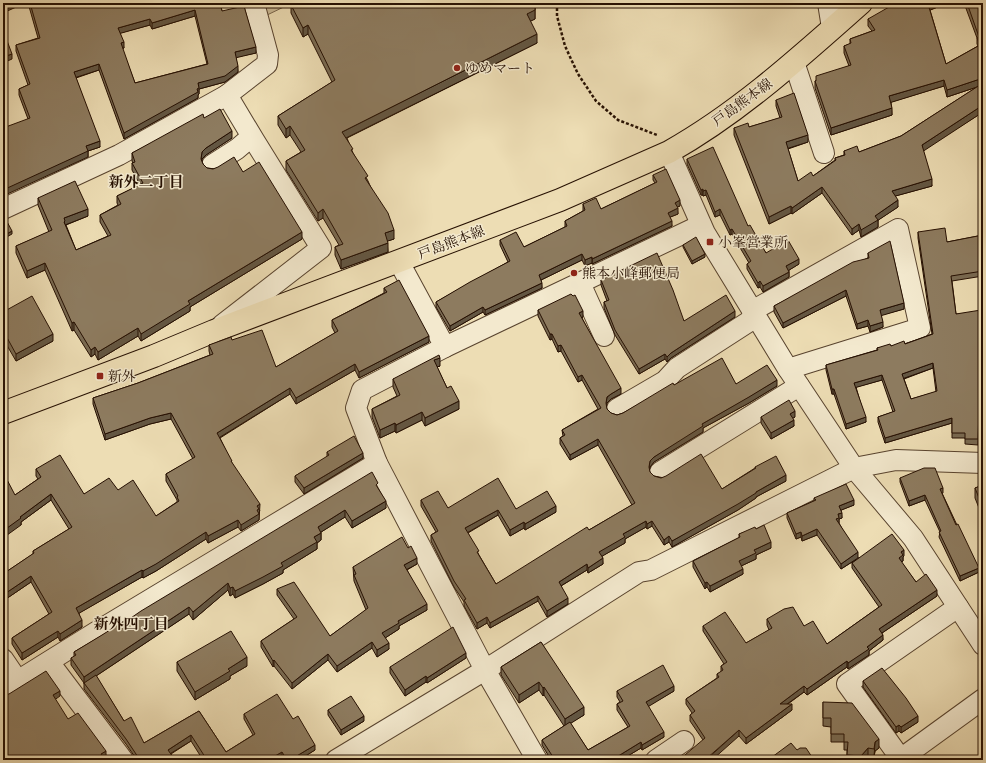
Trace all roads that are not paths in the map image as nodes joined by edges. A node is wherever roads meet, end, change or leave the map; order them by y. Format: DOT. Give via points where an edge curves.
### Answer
graph roads {
  1 [pos="254,3"];
  2 [pos="828,3"];
  3 [pos="862,3"];
  4 [pos="832,28"];
  5 [pos="794,62"];
  6 [pos="227,95"];
  7 [pos="252,137"];
  8 [pos="675,148"];
  9 [pos="824,153"];
  10 [pos="212,165"];
  11 [pos="3,209"];
  12 [pos="701,226"];
  13 [pos="399,262"];
  14 [pos="580,283"];
  15 [pos="754,314"];
  16 [pos="214,331"];
  17 [pos="604,336"];
  18 [pos="445,347"];
  19 [pos="788,369"];
  20 [pos="799,386"];
  21 [pos="616,409"];
  22 [pos="4,410"];
  23 [pos="983,462"];
  24 [pos="376,463"];
  25 [pos="854,468"];
  26 [pos="660,472"];
  27 [pos="958,607"];
  28 [pos="983,645"];
  29 [pos="3,659"];
  30 [pos="49,662"];
  31 [pos="484,670"];
  32 [pos="11,686"];
  33 [pos="983,699"];
  34 [pos="684,741"];
  35 [pos="900,759"];
  36 [pos="123,760"];
  37 [pos="336,760"];
  38 [pos="537,760"];
  39 [pos="656,760"];
  1 -- 6 [label="street" via="268,55 267,64"];
  2 -- 4 [label="street"];
  3 -- 4 [label="main road, 戸島熊本線"];
  4 -- 5 [label="main road, 戸島熊本線"];
  5 -- 8 [label="main road, 戸島熊本線" via="734,109"];
  5 -- 9 [label="street"];
  6 -- 7 [label="street"];
  6 -- 11 [label="street" via="120,155"];
  7 -- 10 [label="street"];
  7 -- 16 [label="street" via="321,248"];
  8 -- 12 [label="street"];
  8 -- 13 [label="main road, 戸島熊本線" via="560,200"];
  12 -- 14 [label="street"];
  12 -- 15 [label="street"];
  13 -- 16 [label="main road, 戸島熊本線"];
  13 -- 18 [label="street"];
  14 -- 17 [label="street"];
  14 -- 18 [label="street"];
  15 -- 19 [label="street"];
  15 -- 19 [label="street" via="898,229 920,328"];
  15 -- 21 [label="street" via="677,368 665,381"];
  16 -- 22 [label="main road, 戸島熊本線" via="154,356"];
  18 -- 24 [label="street" via="362,390 356,408"];
  19 -- 20 [label="street"];
  20 -- 25 [label="street"];
  20 -- 26 [label="street"];
  23 -- 25 [label="street" via="896,460"];
  24 -- 30 [label="street"];
  24 -- 31 [label="street"];
  25 -- 27 [label="street" via="913,538"];
  25 -- 31 [label="street" via="651,570 639,572"];
  27 -- 28 [label="street"];
  27 -- 35 [label="street" via="847,684"];
  29 -- 32 [label="street"];
  30 -- 32 [label="street"];
  30 -- 36 [label="street"];
  31 -- 37 [label="street"];
  31 -- 38 [label="street"];
  33 -- 35 [label="street"];
  34 -- 39 [label="street"];
}
